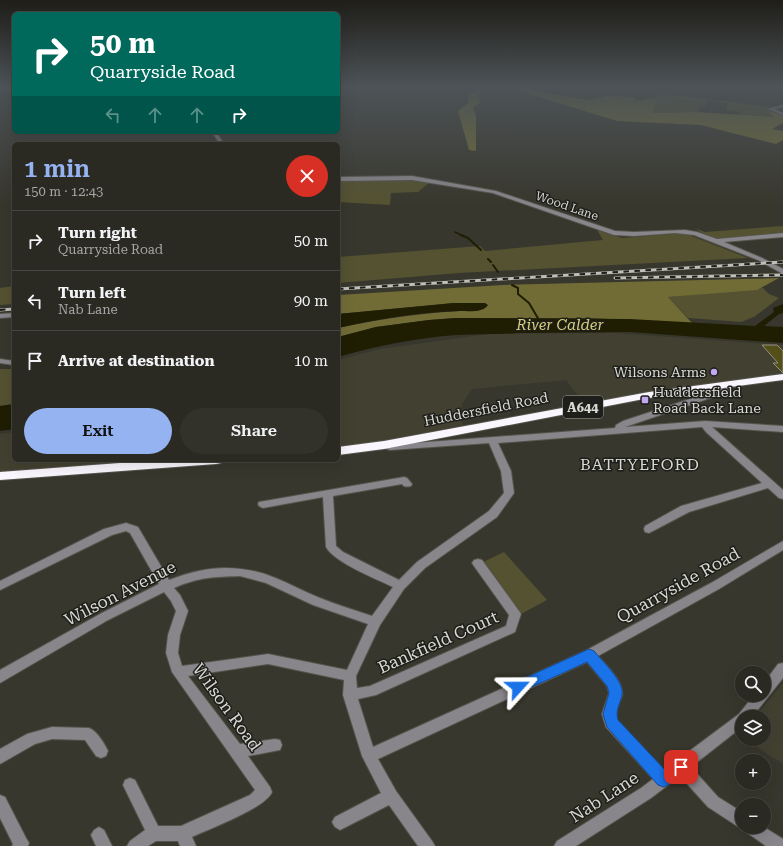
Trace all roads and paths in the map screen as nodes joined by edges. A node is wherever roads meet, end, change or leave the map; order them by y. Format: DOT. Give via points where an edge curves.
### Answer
graph roads {
  1 [pos="340,179"];
  2 [pos="783,235"];
  3 [pos="715,242"];
  4 [pos="783,272"];
  5 [pos="12,315"];
  6 [pos="0,316"];
  7 [pos="0,362"];
  8 [pos="12,363"];
  9 [pos="783,377"];
  10 [pos="723,385"];
  11 [pos="705,424"];
  12 [pos="620,430"];
  13 [pos="783,430"];
  14 [pos="492,440"];
  15 [pos="384,445"];
  16 [pos="340,451"];
  17 [pos="189,462"];
  18 [pos="0,476"];
  19 [pos="407,484"];
  20 [pos="769,484"];
  21 [pos="327,493"];
  22 [pos="783,496"];
  23 [pos="263,504"];
  24 [pos="649,529"];
  25 [pos="783,544"];
  26 [pos="478,563"];
  27 [pos="0,586"];
  28 [pos="166,586"];
  29 [pos="400,586"];
  30 [pos="375,622"];
  31 [pos="589,655"];
  32 [pos="783,668"];
  33 [pos="178,672"];
  34 [pos="350,676"];
  35 [pos="0,677"];
  36 [pos="771,684"];
  37 [pos="350,695"];
  38 [pos="756,702"];
  39 [pos="750,710"];
  40 [pos="735,724"];
  41 [pos="275,746"];
  42 [pos="101,751"];
  43 [pos="237,751"];
  44 [pos="369,756"];
  45 [pos="0,757"];
  46 [pos="681,767"];
  47 [pos="664,780"];
  48 [pos="130,785"];
  49 [pos="391,796"];
  50 [pos="2,810"];
  51 [pos="735,816"];
  52 [pos="340,822"];
  53 [pos="154,833"];
  54 [pos="762,834"];
  55 [pos="185,840"];
  56 [pos="20,846"];
  57 [pos="135,846"];
  58 [pos="427,846"];
  59 [pos="562,846"];
  60 [pos="780,846"];
  1 -- 3 [label="street, Wood Lane" via="412,178 452,184 494,192 614,233 635,235 684,230"];
  2 -- 3 [label="street"];
  3 -- 4 [label="street, Wood Lane" via="760,259"];
  5 -- 6 [label="street"];
  7 -- 8 [label="street"];
  9 -- 10 [label="highway, Huddersfield Road / A644"];
  10 -- 12 [label="street" via="725,390 626,423 619,427"];
  10 -- 15 [label="highway, Huddersfield Road / A644" via="649,395"];
  11 -- 12 [label="street"];
  11 -- 13 [label="street"];
  11 -- 20 [label="street"];
  12 -- 14 [label="street"];
  14 -- 15 [label="street" via="401,447"];
  14 -- 29 [label="street" via="506,471 509,493 493,514 421,565"];
  15 -- 16 [label="highway, Huddersfield Road / A644"];
  17 -- 18 [label="highway"];
  19 -- 21 [label="street" via="404,480"];
  20 -- 22 [label="street"];
  20 -- 24 [label="street" via="685,509"];
  21 -- 23 [label="street"];
  21 -- 29 [label="street" via="331,547 339,554"];
  25 -- 31 [label="street, Quarryside Road" via="715,586"];
  26 -- 37 [label="street, Bankfield Court" via="515,614 511,629 371,691"];
  27 -- 28 [label="street, Wilson Road" via="108,532 126,527 134,530"];
  28 -- 30 [label="street, Wilson Avenue" via="191,576 240,572 270,580 317,602"];
  28 -- 33 [label="street, Wilson Road" via="182,611 174,635 172,653"];
  28 -- 35 [label="street, Wilson Avenue" via="104,617"];
  29 -- 30 [label="street"];
  30 -- 34 [label="street"];
  31 -- 44 [label="street, Quarryside Road"];
  31 -- 47 [label="street" via="613,683 616,693 609,714 611,723"];
  32 -- 36 [label="street, Nab Lane"];
  33 -- 34 [label="street" via="268,659"];
  33 -- 43 [label="street, Wilson Road"];
  34 -- 37 [label="street"];
  37 -- 44 [label="street"];
  38 -- 39 [label="street, Nab Lane"];
  40 -- 46 [label="street, Nab Lane"];
  41 -- 43 [label="street"];
  42 -- 45 [label="street" via="90,734 52,733 32,738"];
  43 -- 55 [label="street, Wilson Road" via="265,792"];
  44 -- 49 [label="street"];
  46 -- 47 [label="street, Nab Lane"];
  46 -- 51 [label="street" via="713,802"];
  47 -- 59 [label="street, Nab Lane"];
  48 -- 53 [label="street"];
  49 -- 52 [label="street"];
  49 -- 58 [label="street"];
  50 -- 56 [label="street"];
  53 -- 55 [label="street"];
  53 -- 57 [label="street"];
  54 -- 60 [label="street"];
}
